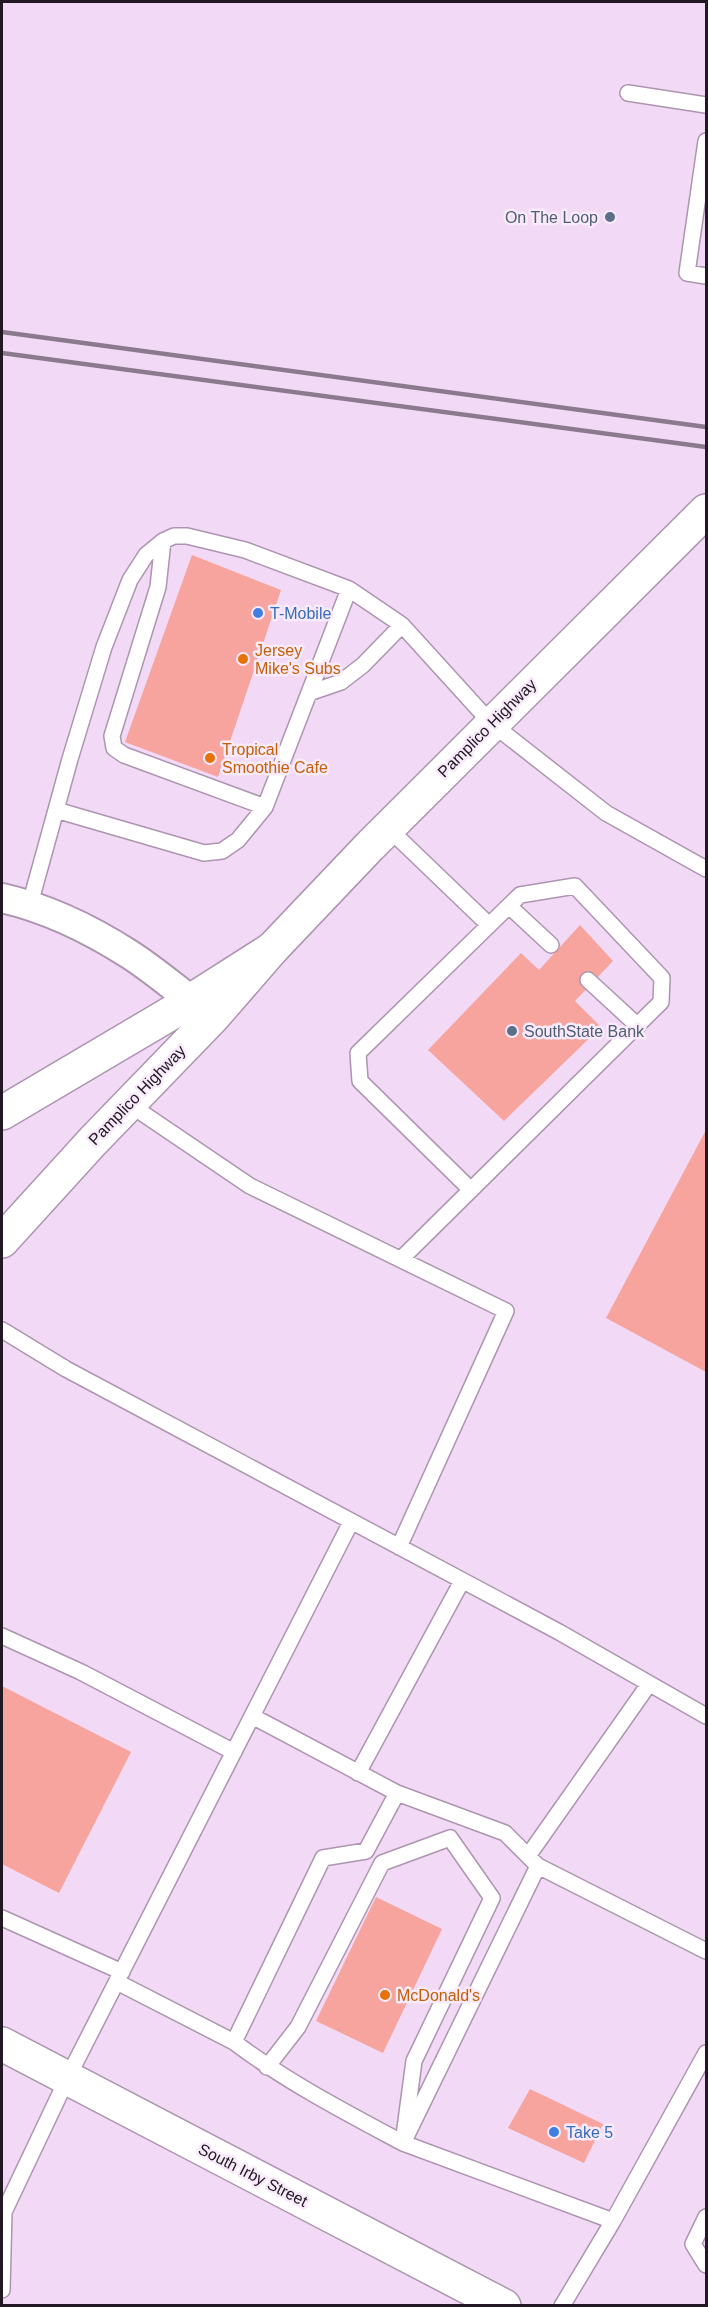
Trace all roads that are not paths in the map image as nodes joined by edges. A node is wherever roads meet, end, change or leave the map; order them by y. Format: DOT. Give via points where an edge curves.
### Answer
graph roads {
  1 [pos="628,93"];
  2 [pos="706,105"];
  3 [pos="706,151"];
  4 [pos="702,202"];
  5 [pos="699,246"];
  6 [pos="706,276"];
  7 [pos="706,511"];
  8 [pos="163,541"];
  9 [pos="349,589"];
  10 [pos="402,625"];
  11 [pos="309,693"];
  12 [pos="491,723"];
  13 [pos="265,807"];
  14 [pos="56,810"];
  15 [pos="388,828"];
  16 [pos="706,869"];
  17 [pos="2,898"];
  18 [pos="30,904"];
  19 [pos="509,906"];
  20 [pos="489,925"];
  21 [pos="551,945"];
  22 [pos="272,950"];
  23 [pos="588,980"];
  24 [pos="192,1001"];
  25 [pos="638,1026"];
  26 [pos="129,1104"];
  27 [pos="2,1113"];
  28 [pos="471,1190"];
  29 [pos="2,1241"];
  30 [pos="401,1259"];
  31 [pos="2,1330"];
  32 [pos="351,1522"];
  33 [pos="399,1547"];
  34 [pos="462,1581"];
  35 [pos="2,1636"];
  36 [pos="649,1684"];
  37 [pos="252,1716"];
  38 [pos="706,1716"];
  39 [pos="234,1752"];
  40 [pos="358,1773"];
  41 [pos="397,1793"];
  42 [pos="533,1861"];
  43 [pos="2,1918"];
  44 [pos="706,1951"];
  45 [pos="119,1977"];
  46 [pos="234,2042"];
  47 [pos="2,2044"];
  48 [pos="706,2053"];
  49 [pos="267,2067"];
  50 [pos="67,2079"];
  51 [pos="403,2143"];
  52 [pos="3,2211"];
  53 [pos="706,2217"];
  54 [pos="614,2221"];
  55 [pos="706,2265"];
  56 [pos="2,2290"];
  57 [pos="504,2306"];
  58 [pos="562,2306"];
  1 -- 2 [label="lane"];
  3 -- 4 [label="lane"];
  4 -- 5 [label="lane"];
  5 -- 6 [label="lane" via="687,273"];
  7 -- 12 [label="main road, Pamplico Highway"];
  8 -- 9 [label="lane" via="187,536 245,550"];
  8 -- 13 [label="lane" via="158,587 112,735 114,748"];
  8 -- 14 [label="lane" via="146,555 130,580 104,647"];
  9 -- 10 [label="lane"];
  9 -- 11 [label="lane"];
  10 -- 11 [label="lane" via="341,682"];
  10 -- 12 [label="lane"];
  11 -- 13 [label="lane"];
  12 -- 15 [label="main road, Pamplico Highway"];
  12 -- 16 [label="lane" via="606,813"];
  13 -- 14 [label="lane" via="238,840 222,851 204,853"];
  14 -- 18 [label="lane"];
  15 -- 20 [label="lane"];
  15 -- 22 [label="main road, Pamplico Highway"];
  17 -- 18 [label="street"];
  18 -- 24 [label="street" via="129,954"];
  19 -- 20 [label="lane"];
  19 -- 21 [label="lane"];
  19 -- 25 [label="lane" via="520,895 575,886 662,978 661,1002"];
  20 -- 28 [label="lane" via="358,1053 360,1081"];
  22 -- 24 [label="main road, Pamplico Highway"];
  22 -- 26 [label="main road, Pamplico Highway"];
  23 -- 25 [label="lane"];
  24 -- 27 [label="main road, Pamplico Highway"];
  25 -- 28 [label="lane"];
  26 -- 29 [label="main road, Pamplico Highway"];
  26 -- 30 [label="lane" via="250,1186"];
  28 -- 30 [label="lane"];
  30 -- 33 [label="lane" via="506,1311"];
  31 -- 32 [label="lane" via="66,1369"];
  32 -- 33 [label="lane"];
  32 -- 37 [label="lane"];
  33 -- 34 [label="lane"];
  34 -- 36 [label="lane"];
  34 -- 40 [label="lane"];
  35 -- 39 [label="lane" via="81,1672"];
  36 -- 38 [label="lane"];
  36 -- 42 [label="lane"];
  37 -- 39 [label="lane"];
  37 -- 40 [label="lane"];
  39 -- 45 [label="lane"];
  40 -- 41 [label="lane"];
  41 -- 42 [label="lane" via="505,1833"];
  41 -- 46 [label="lane" via="366,1851 323,1858"];
  42 -- 44 [label="lane"];
  42 -- 51 [label="lane"];
  43 -- 45 [label="lane"];
  45 -- 46 [label="lane"];
  45 -- 50 [label="lane"];
  46 -- 49 [label="lane"];
  47 -- 50 [label="main road, South Irby Street"];
  48 -- 54 [label="lane"];
  49 -- 51 [label="lane"];
  49 -- 51 [label="lane" via="298,2027 382,1863 450,1838 492,1898 414,2061"];
  50 -- 52 [label="lane"];
  50 -- 57 [label="main road, South Irby Street"];
  51 -- 54 [label="lane"];
  52 -- 56 [label="lane"];
  53 -- 55 [label="lane" via="693,2244"];
  54 -- 58 [label="lane"];
}
